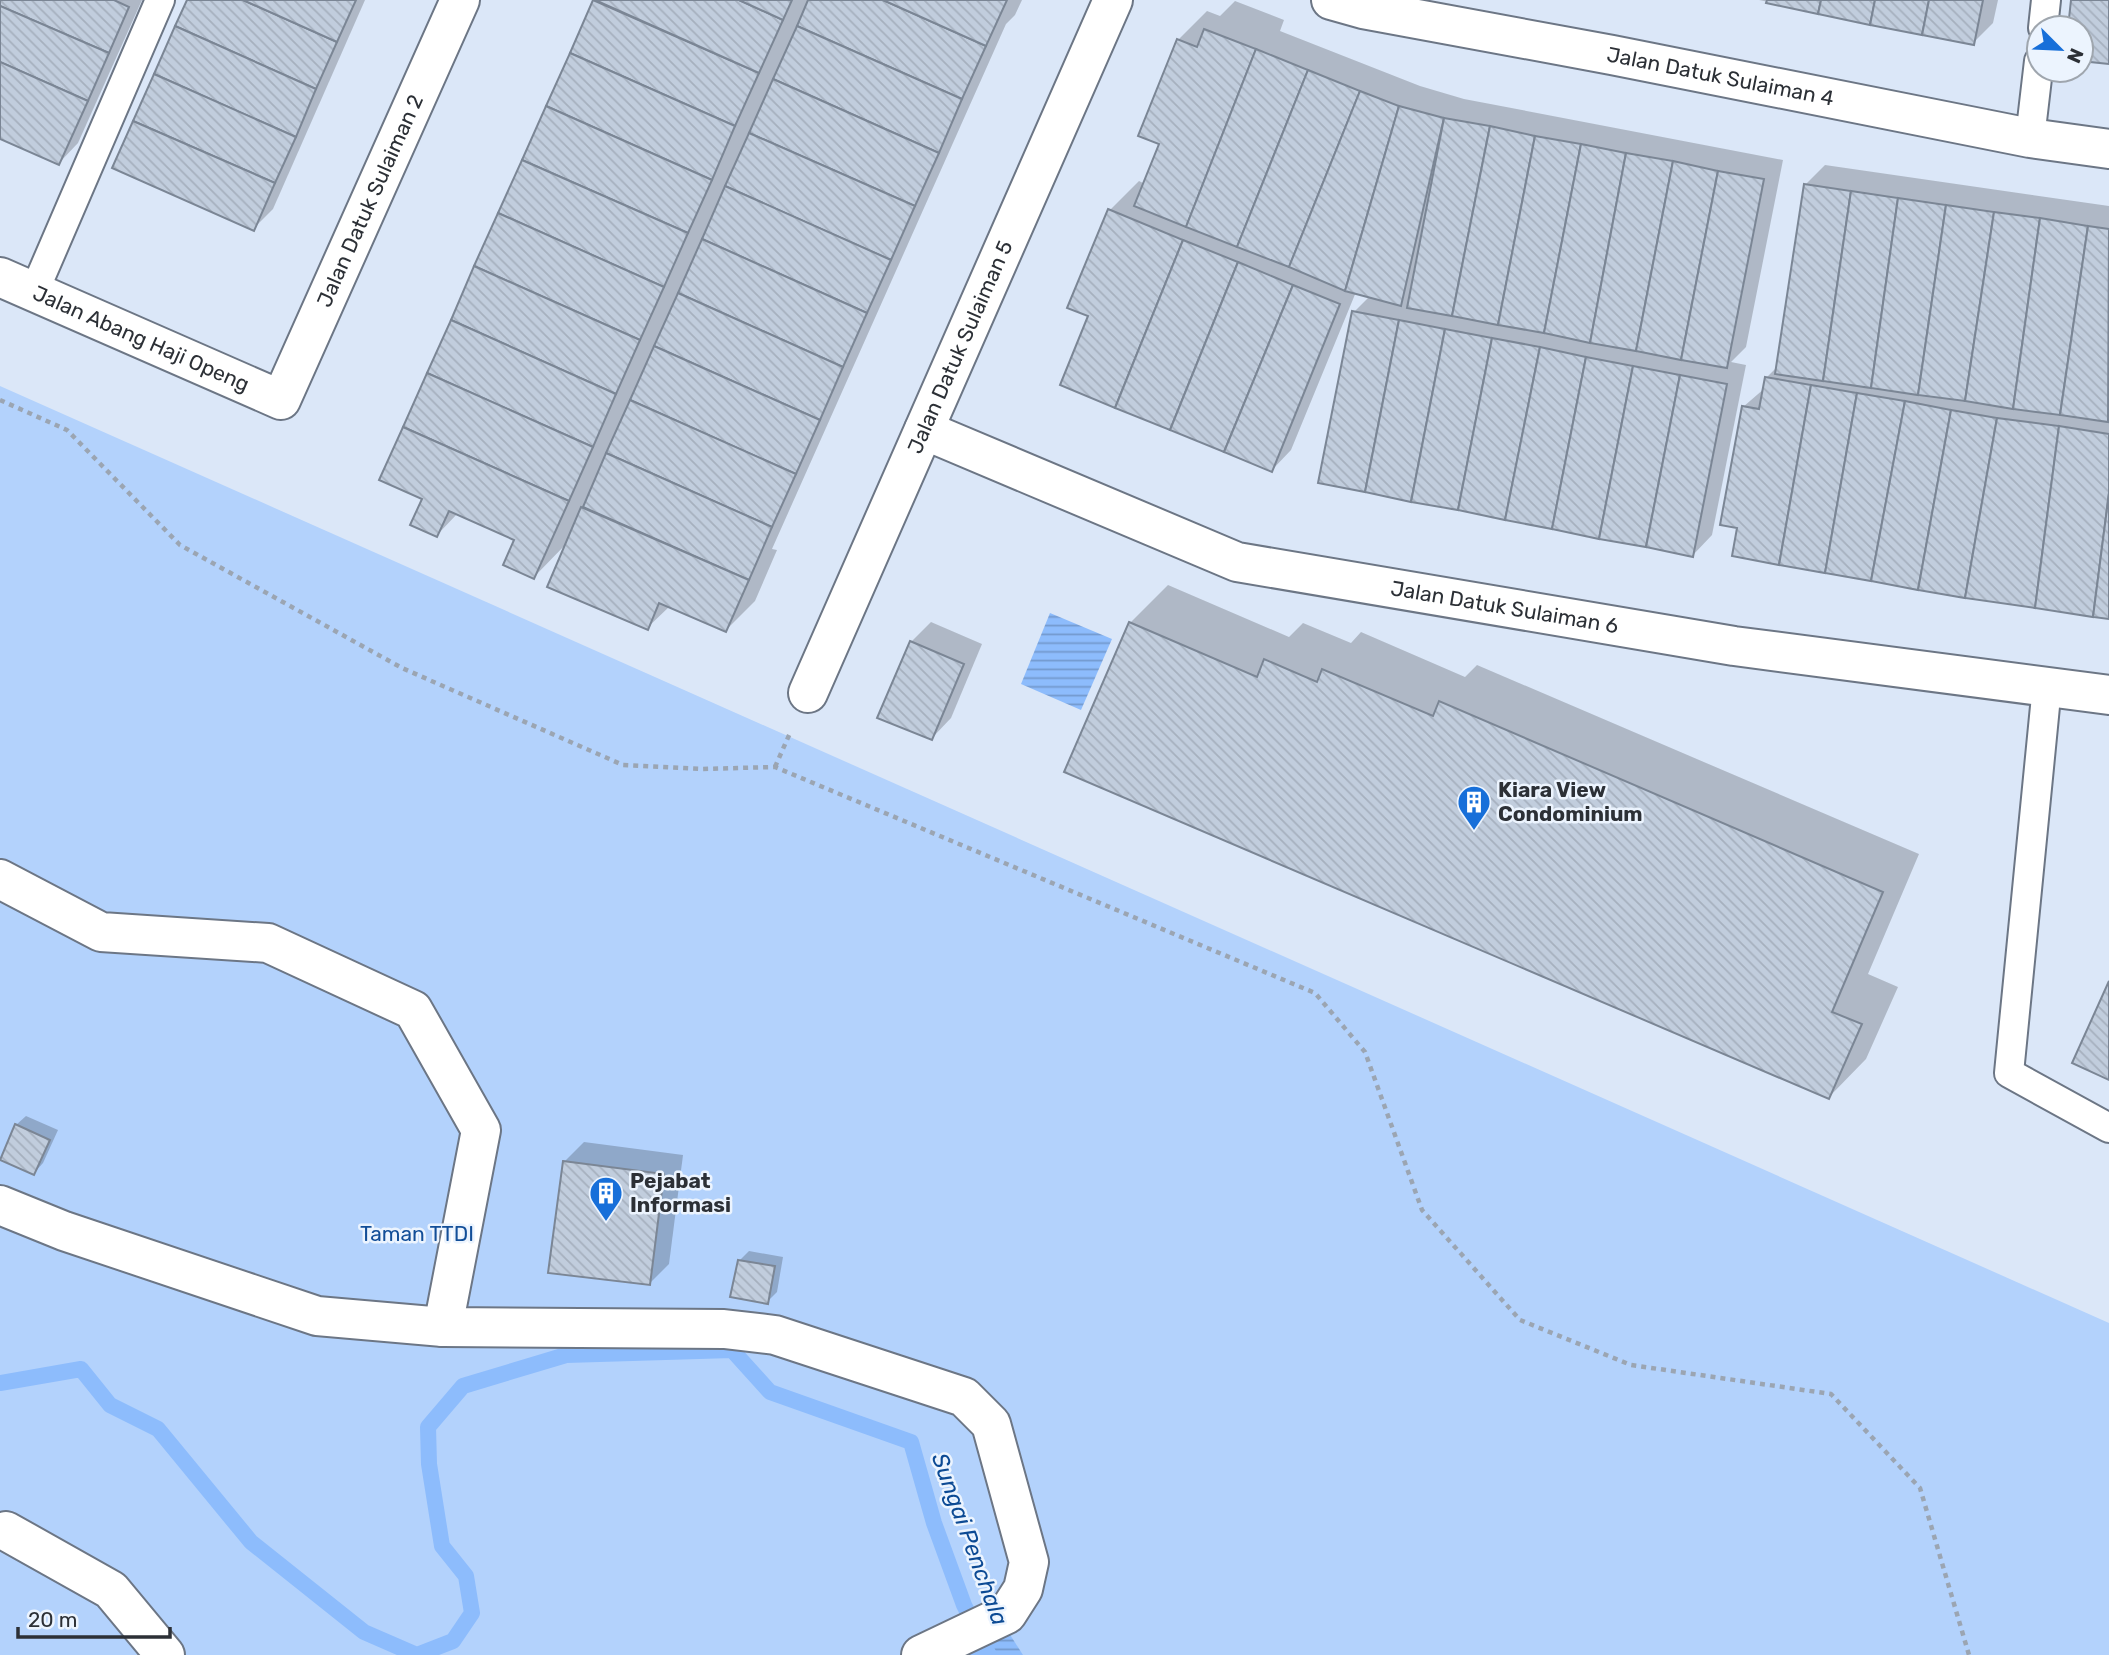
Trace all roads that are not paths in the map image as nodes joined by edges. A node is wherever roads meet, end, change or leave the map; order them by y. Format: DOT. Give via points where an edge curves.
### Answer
graph roads {
  1 [pos="160,0"];
  2 [pos="460,0"];
  3 [pos="1113,0"];
  4 [pos="1332,0"];
  5 [pos="2036,84"];
  6 [pos="2030,138"];
  7 [pos="2109,149"];
  8 [pos="17,285"];
  9 [pos="281,400"];
  10 [pos="924,430"];
  11 [pos="2047,686"];
  12 [pos="808,693"];
  13 [pos="2109,695"];
  14 [pos="0,879"];
  15 [pos="2109,1128"];
  16 [pos="0,1205"];
  17 [pos="443,1327"];
  18 [pos="6,1531"];
  19 [pos="165,1655"];
  20 [pos="921,1655"];
  1 -- 8 [label="lane"];
  2 -- 9 [label="street, Jalan Datuk Sulaiman 2"];
  3 -- 10 [label="street, Jalan Datuk Sulaiman 5"];
  4 -- 6 [label="street, Jalan Datuk Sulaiman 4"];
  5 -- 6 [label="lane"];
  6 -- 7 [label="street, Jalan Datuk Sulaiman 4"];
  8 -- 9 [label="street, Jalan Abang Haji Openg"];
  10 -- 11 [label="street, Jalan Datuk Sulaiman 6" via="1237,562 1734,646"];
  10 -- 12 [label="street, Jalan Datuk Sulaiman 5"];
  11 -- 13 [label="street, Jalan Datuk Sulaiman 6"];
  11 -- 15 [label="lane" via="2009,1073"];
  14 -- 17 [label="street" via="101,932 268,943 413,1010 481,1129"];
  16 -- 17 [label="street" via="317,1316"];
  17 -- 20 [label="street" via="724,1329 775,1335 964,1396 991,1424 1029,1562 1023,1589 1007,1614"];
  18 -- 19 [label="street" via="111,1590"];
}
